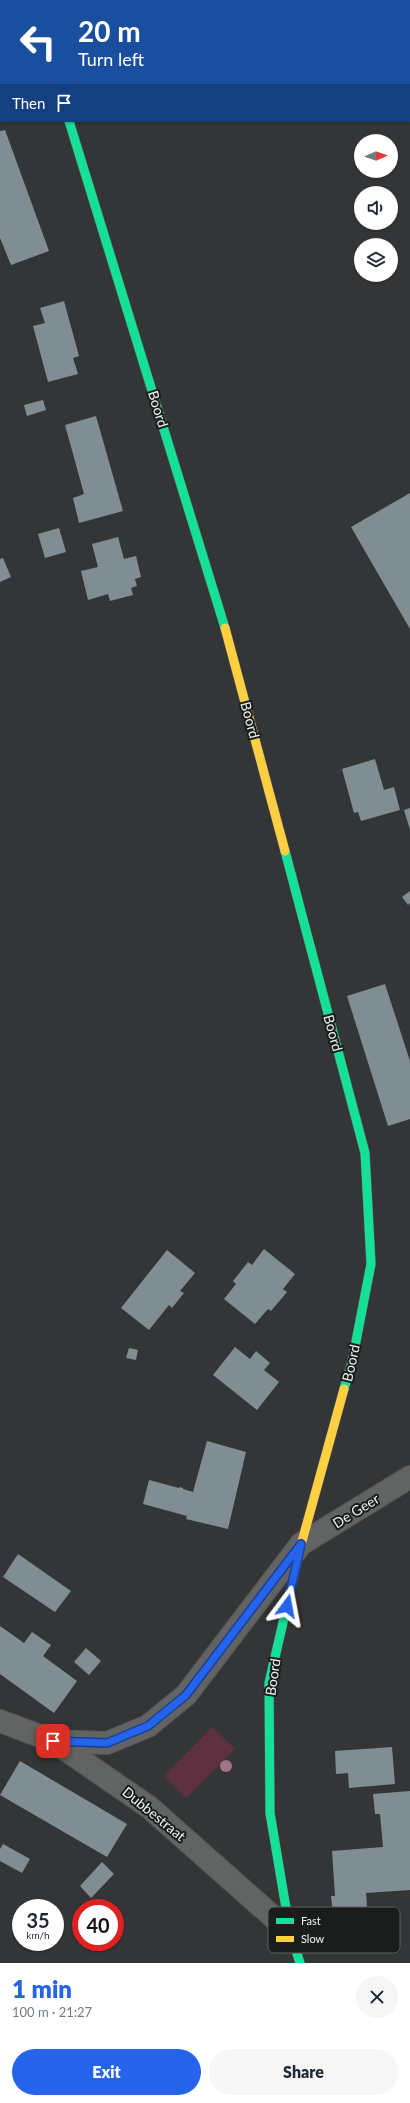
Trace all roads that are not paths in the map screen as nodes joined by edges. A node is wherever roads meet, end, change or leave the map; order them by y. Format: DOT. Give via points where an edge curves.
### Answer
graph roads {
  1 [pos="69,122"];
  2 [pos="410,1477"];
  3 [pos="301,1544"];
  4 [pos="0,1721"];
  5 [pos="53,1741"];
  6 [pos="286,1907"];
  7 [pos="268,1912"];
  8 [pos="297,1953"];
  9 [pos="300,1963"];
  1 -- 3 [label="street, Boord" via="223,619 365,1152 371,1264 352,1362"];
  2 -- 3 [label="street, De Geer"];
  3 -- 5 [label="street" via="186,1695 148,1726 107,1743"];
  3 -- 6 [label="street, Boord" via="269,1682 270,1813"];
  4 -- 5 [label="street, Dubbestraat"];
  5 -- 7 [label="street, Dubbestraat" via="149,1806"];
  8 -- 9 [label="street, Boord"];
}
